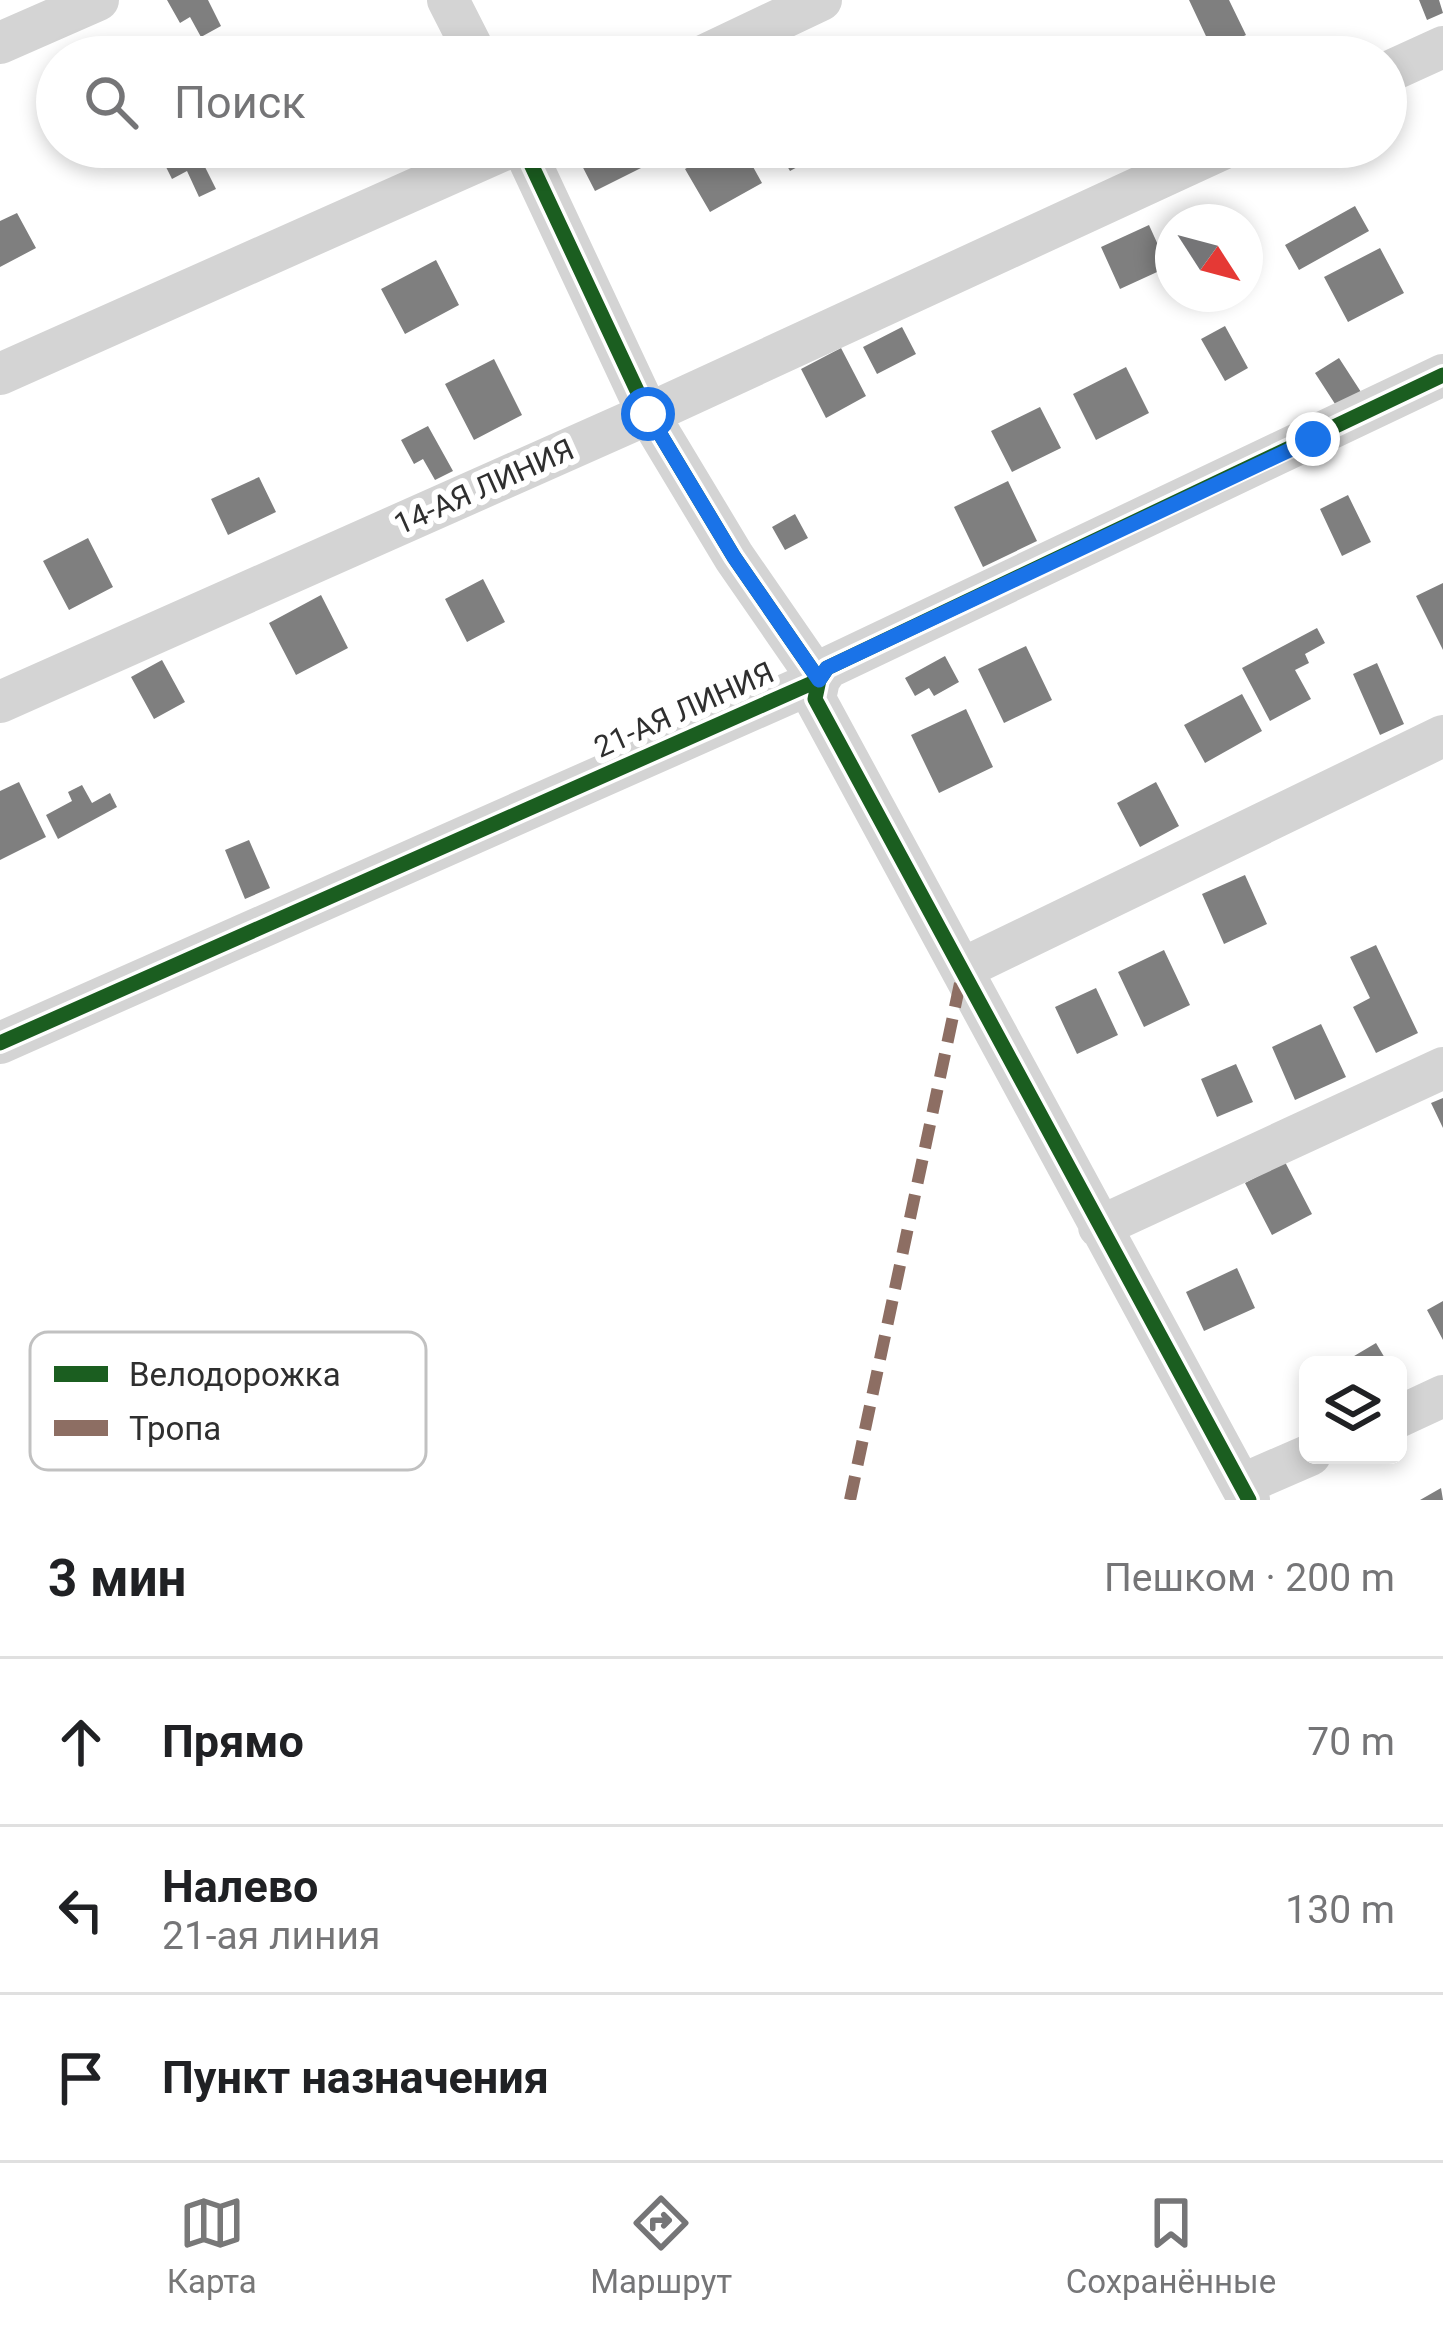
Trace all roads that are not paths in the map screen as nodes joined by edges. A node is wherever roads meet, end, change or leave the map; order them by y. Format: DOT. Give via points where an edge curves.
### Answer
graph roads {
  1 [pos="98,0"];
  2 [pos="448,0"];
  3 [pos="820,0"];
  4 [pos="466,36"];
  5 [pos="744,36"];
  6 [pos="0,44"];
  7 [pos="1443,47"];
  8 [pos="1407,64"];
  9 [pos="463,168"];
  10 [pos="533,168"];
  11 [pos="1181,168"];
  12 [pos="0,374"];
  13 [pos="1443,375"];
  14 [pos="648,414"];
  15 [pos="819,680"];
  16 [pos="0,702"];
  17 [pos="1443,736"];
  18 [pos="964,968"];
  19 [pos="0,1043"];
  20 [pos="1443,1068"];
  21 [pos="1099,1227"];
  22 [pos="1443,1396"];
  23 [pos="1407,1413"];
  24 [pos="1299,1461"];
  25 [pos="1245,1492"];
  1 -- 6 [label="street"];
  2 -- 4 [label="street"];
  3 -- 5 [label="street"];
  7 -- 8 [label="street"];
  9 -- 12 [label="street"];
  10 -- 14 [label="street"];
  11 -- 14 [label="street, 14-АЯ ЛИНИЯ"];
  13 -- 15 [label="street, 21-АЯ ЛИНИЯ" via="827,668"];
  14 -- 15 [label="street"];
  14 -- 16 [label="street, 14-АЯ ЛИНИЯ"];
  15 -- 18 [label="street" via="815,699"];
  15 -- 19 [label="street, 21-АЯ ЛИНИЯ"];
  17 -- 18 [label="street"];
  18 -- 21 [label="street"];
  20 -- 21 [label="street"];
  21 -- 25 [label="street"];
  22 -- 23 [label="street"];
  24 -- 25 [label="street"];
}
